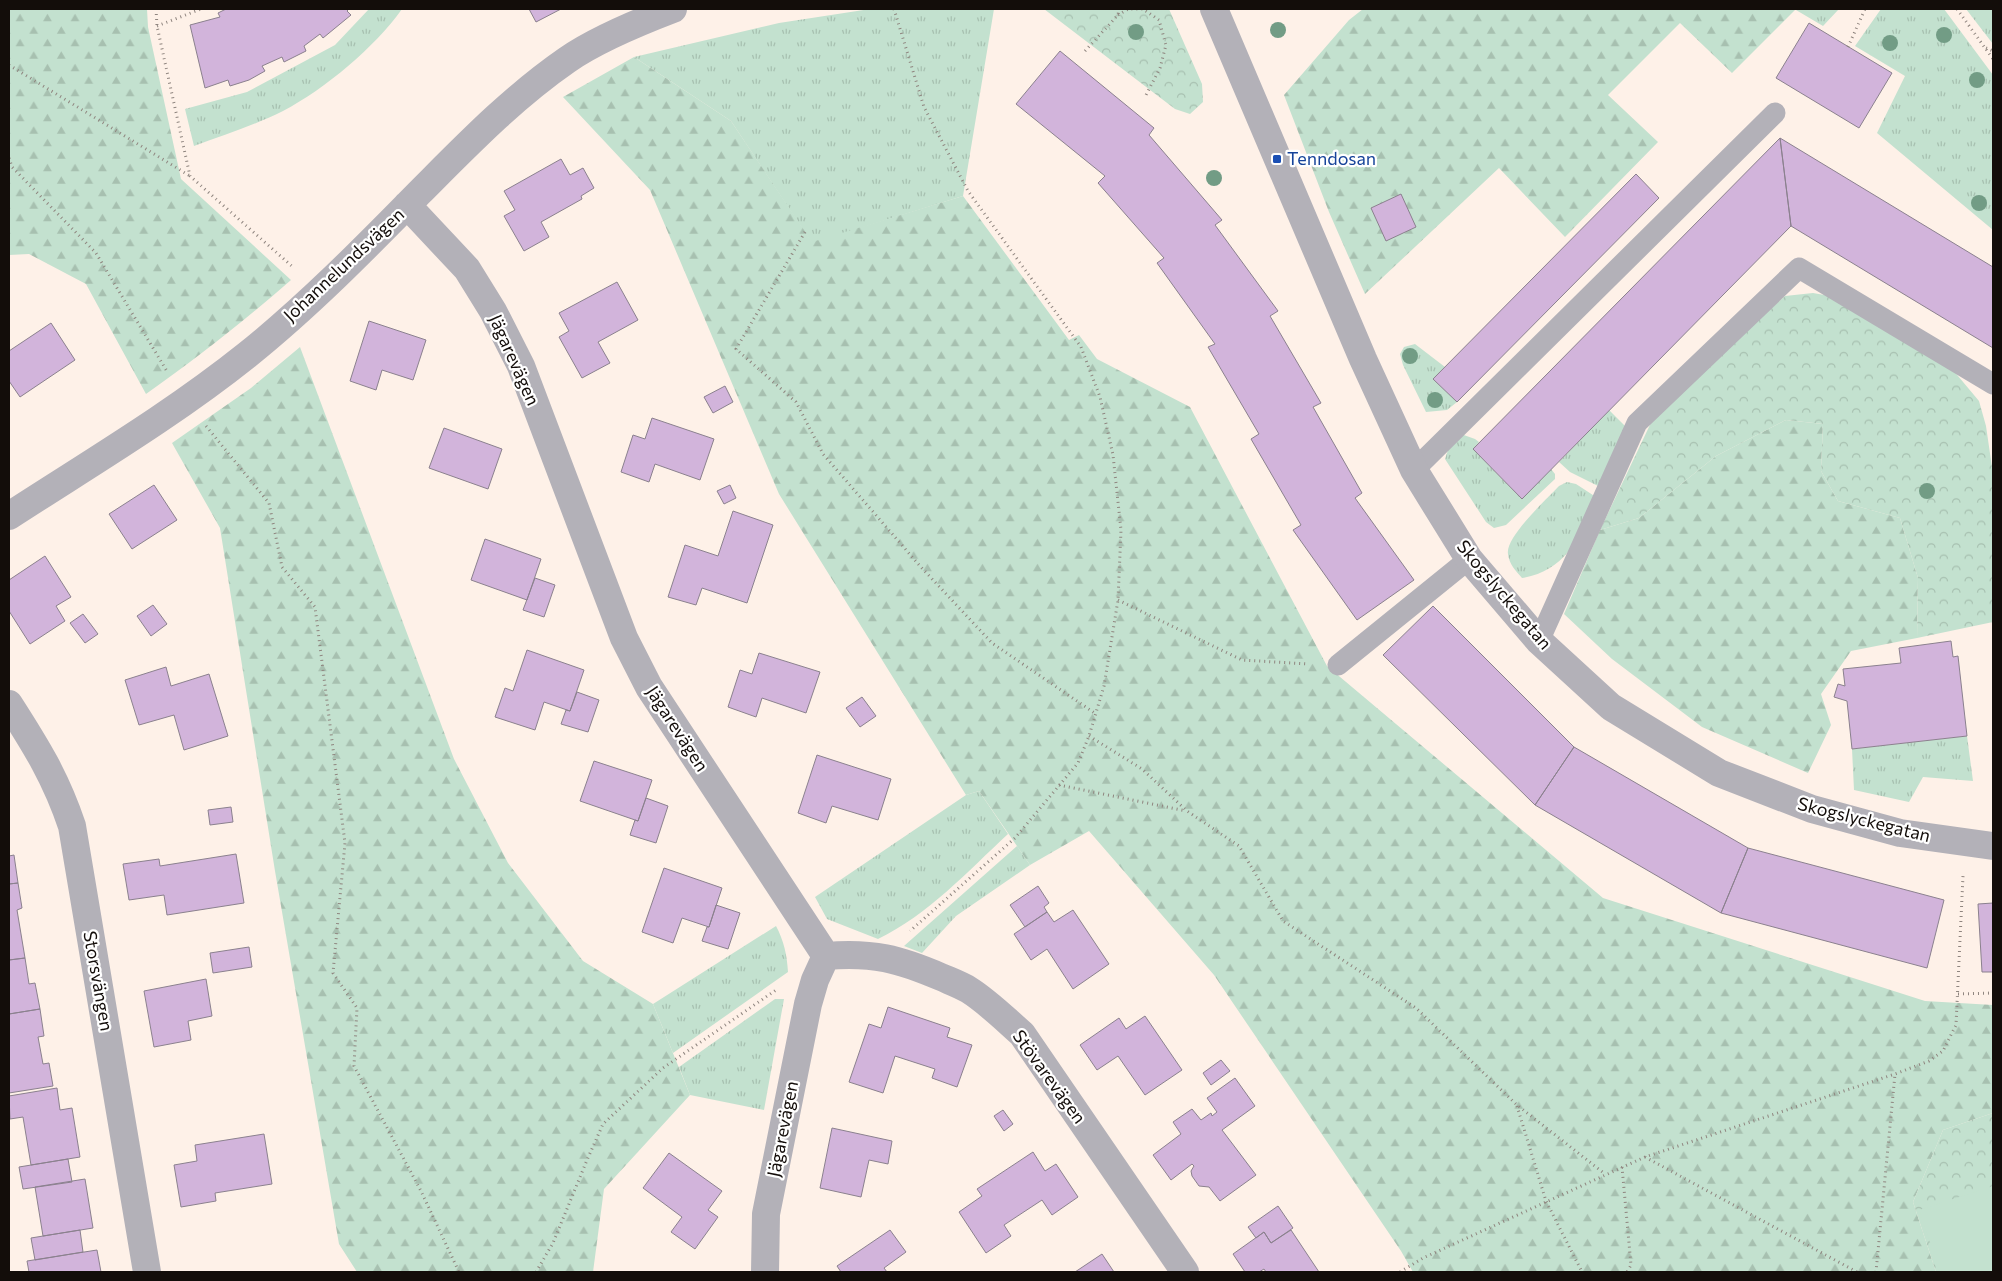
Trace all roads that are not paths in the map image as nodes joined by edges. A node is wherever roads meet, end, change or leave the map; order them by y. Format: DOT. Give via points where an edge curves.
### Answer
graph roads {
  1 [pos="673,9"];
  2 [pos="1214,9"];
  3 [pos="1775,113"];
  4 [pos="407,205"];
  5 [pos="1993,384"];
  6 [pos="1414,470"];
  7 [pos="9,516"];
  8 [pos="1469,559"];
  9 [pos="1539,641"];
  10 [pos="1338,666"];
  11 [pos="9,704"];
  12 [pos="1993,846"];
  13 [pos="826,956"];
  14 [pos="147,1272"];
  15 [pos="765,1272"];
  16 [pos="1186,1272"];
  1 -- 4 [label="street, Johannelundsvägen" via="632,25 568,60 516,100"];
  2 -- 6 [label="street, Skogslyckegatan"];
  3 -- 6 [label="lane"];
  4 -- 7 [label="street, Johannelundsvägen" via="246,355"];
  4 -- 13 [label="street, Jägarevägen" via="467,269 521,366 624,638 649,687"];
  5 -- 9 [label="lane" via="1799,268 1637,423"];
  6 -- 8 [label="street, Skogslyckegatan"];
  8 -- 9 [label="street, Skogslyckegatan"];
  8 -- 10 [label="lane"];
  9 -- 12 [label="street, Skogslyckegatan" via="1611,707 1719,773 1812,809 1900,833"];
  11 -- 14 [label="street, Storsvängen" via="44,758 62,795 72,826"];
  13 -- 15 [label="street, Jägarevägen" via="808,1004 768,1204"];
  13 -- 16 [label="street, Stövarevägen" via="854,953 881,956 922,969 969,990 1022,1034"];
}
